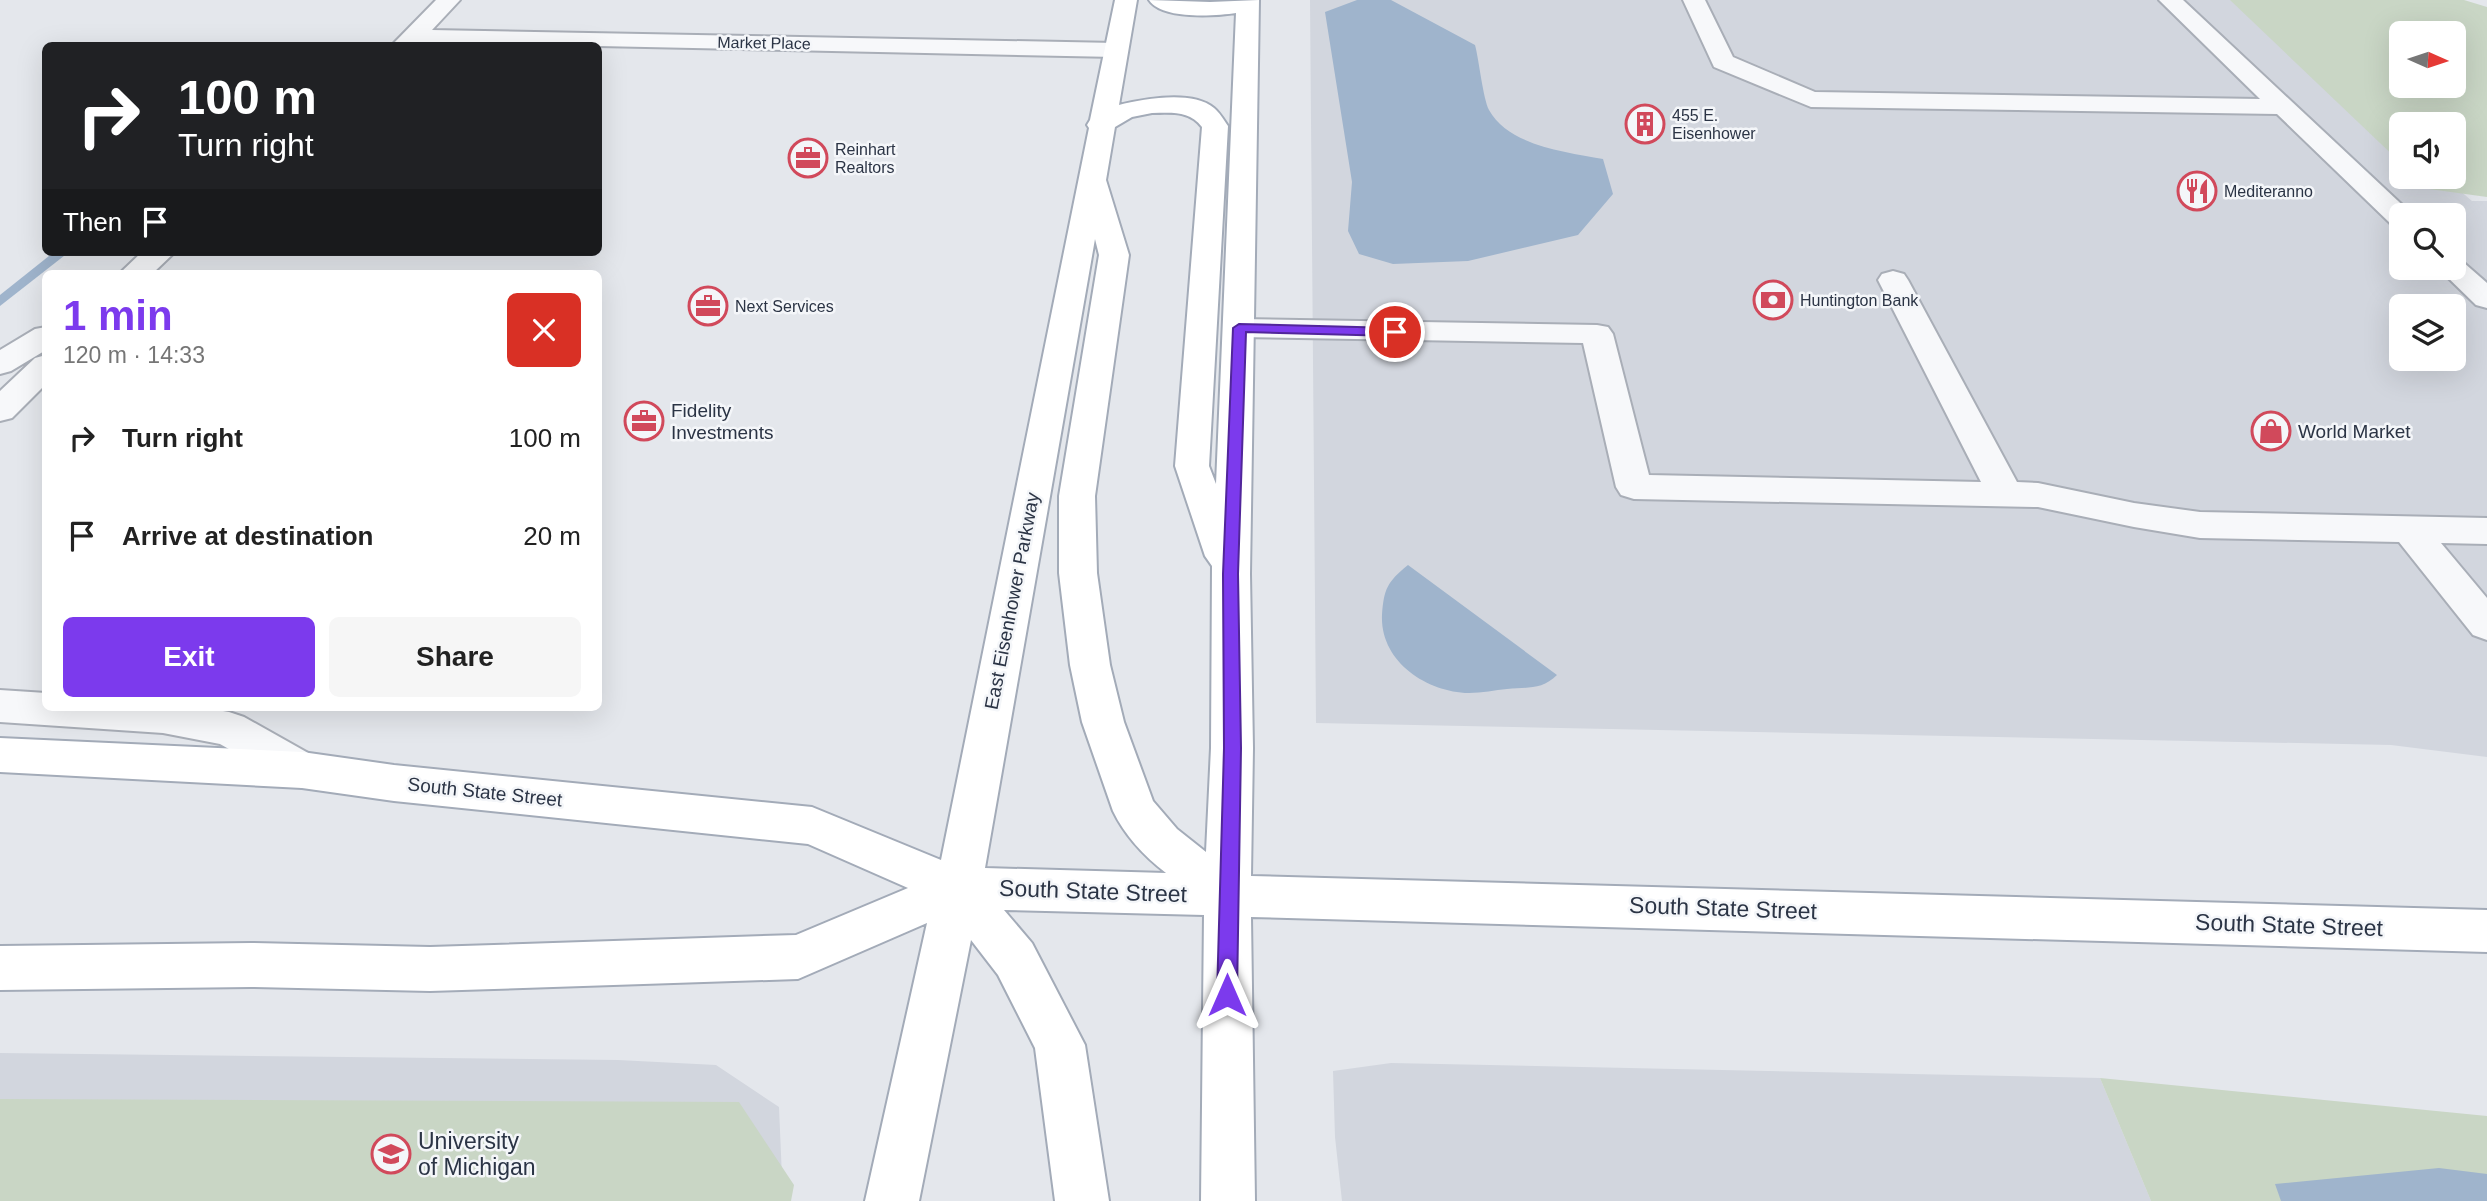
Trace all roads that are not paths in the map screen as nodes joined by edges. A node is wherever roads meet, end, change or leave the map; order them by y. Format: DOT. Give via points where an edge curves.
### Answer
graph roads {
  1 [pos="449,0"];
  2 [pos="1126,0"];
  3 [pos="1160,0"];
  4 [pos="1246,0"];
  5 [pos="1694,0"];
  6 [pos="2169,0"];
  7 [pos="408,41"];
  8 [pos="487,42"];
  9 [pos="602,43"];
  10 [pos="1116,50"];
  11 [pos="2283,107"];
  12 [pos="1100,125"];
  13 [pos="1093,175"];
  14 [pos="2389,207"];
  15 [pos="155,256"];
  16 [pos="139,270"];
  17 [pos="2466,279"];
  18 [pos="1893,280"];
  19 [pos="2487,299"];
  20 [pos="1239,328"];
  21 [pos="42,338"];
  22 [pos="0,364"];
  23 [pos="42,369"];
  24 [pos="0,410"];
  25 [pos="2006,495"];
  26 [pos="2409,530"];
  27 [pos="2487,531"];
  28 [pos="1231,574"];
  29 [pos="2487,625"];
  30 [pos="0,706"];
  31 [pos="42,709"];
  32 [pos="68,711"];
  33 [pos="0,755"];
  34 [pos="302,770"];
  35 [pos="958,888"];
  36 [pos="1227,895"];
  37 [pos="2487,931"];
  38 [pos="0,968"];
  39 [pos="892,1201"];
  40 [pos="1083,1201"];
  41 [pos="1228,1201"];
  1 -- 7 [label="street"];
  2 -- 10 [label="main road, East Eisenhower Parkway"];
  3 -- 4 [label="main road" via="1203,9 1241,6"];
  4 -- 20 [label="main road"];
  5 -- 11 [label="street" via="1723,62 1811,99"];
  6 -- 11 [label="street"];
  7 -- 8 [label="street, Market Place"];
  9 -- 10 [label="street, Market Place"];
  10 -- 12 [label="main road, East Eisenhower Parkway"];
  11 -- 14 [label="street"];
  12 -- 13 [label="main road, East Eisenhower Parkway"];
  12 -- 28 [label="main road" via="1124,111 1152,105 1185,106 1204,113 1215,127 1192,467"];
  13 -- 35 [label="main road, East Eisenhower Parkway"];
  13 -- 36 [label="main road" via="1114,255 1077,496 1078,573 1090,665 1103,722 1135,811 1161,843"];
  15 -- 16 [label="street"];
  17 -- 19 [label="street"];
  18 -- 25 [label="street"];
  20 -- 25 [label="street" via="1597,334 1634,487"];
  20 -- 28 [label="main road"];
  21 -- 22 [label="street"];
  23 -- 24 [label="street"];
  25 -- 26 [label="street" via="2038,495 2200,525"];
  26 -- 27 [label="street"];
  26 -- 29 [label="street"];
  28 -- 36 [label="main road"];
  30 -- 31 [label="street"];
  32 -- 34 [label="street" via="163,718 229,729"];
  33 -- 34 [label="main road, South State Street"];
  34 -- 35 [label="main road, South State Street" via="812,826"];
  35 -- 36 [label="main road, South State Street"];
  35 -- 38 [label="main road, South State Street" via="798,957 430,969 251,965"];
  35 -- 39 [label="main road, East Eisenhower Parkway"];
  35 -- 40 [label="main road" via="1016,959 1060,1045"];
  36 -- 37 [label="main road, South State Street"];
  36 -- 41 [label="main road"];
}
